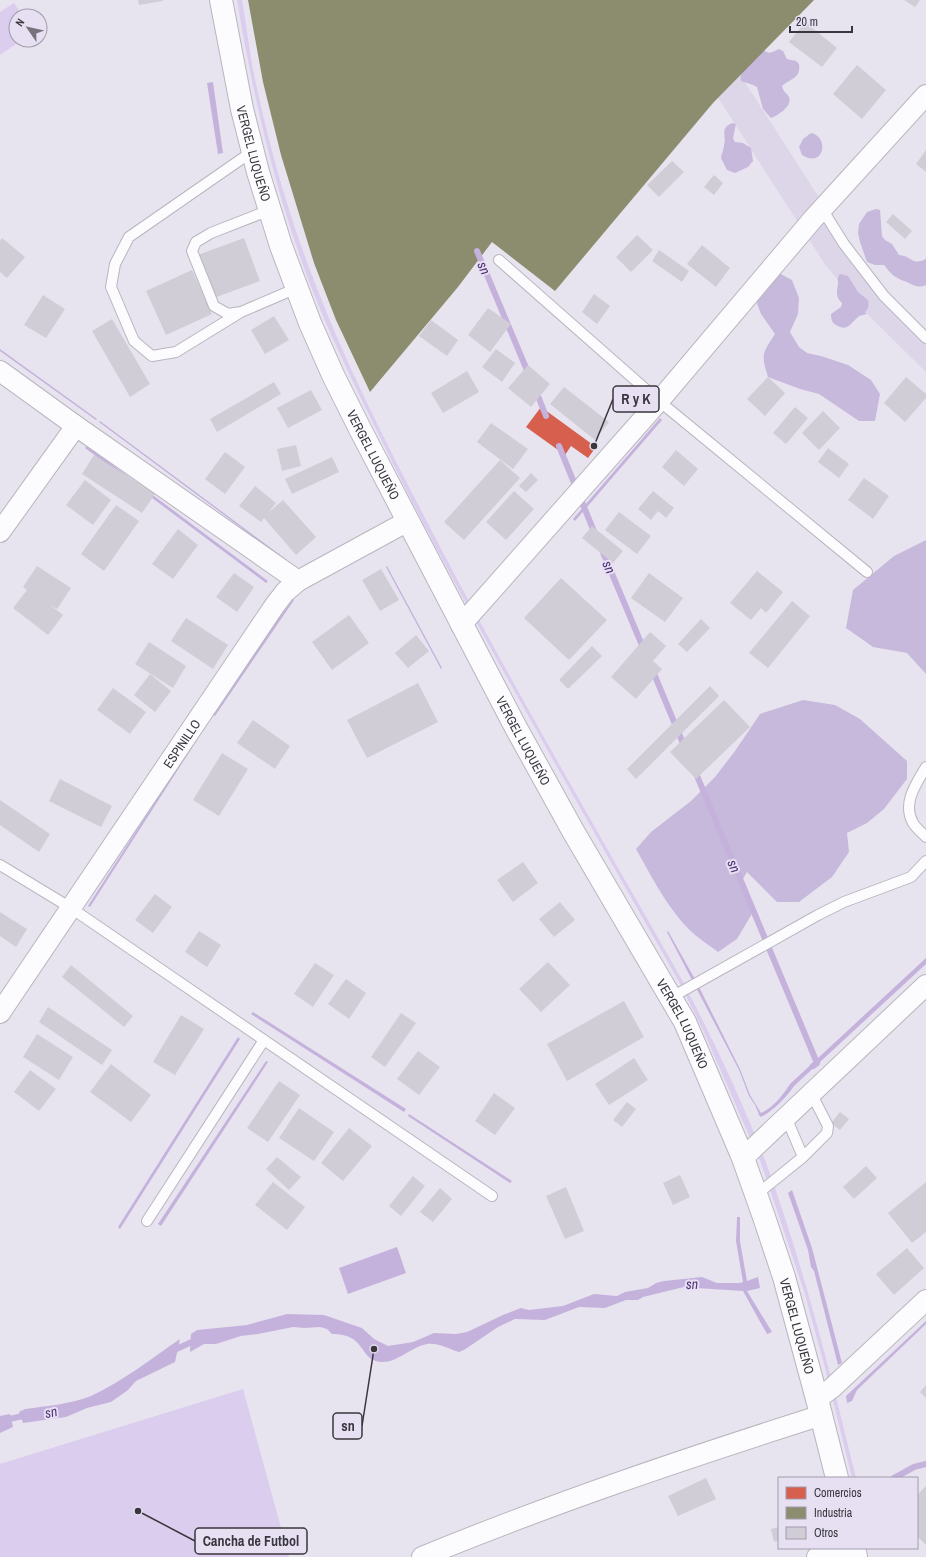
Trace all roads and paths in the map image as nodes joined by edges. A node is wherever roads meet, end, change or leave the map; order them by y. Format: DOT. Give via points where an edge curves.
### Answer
graph roads {
  1 [pos="221,0"];
  2 [pos="926,95"];
  3 [pos="253,151"];
  4 [pos="822,209"];
  5 [pos="270,210"];
  6 [pos="499,260"];
  7 [pos="297,288"];
  8 [pos="241,312"];
  9 [pos="926,338"];
  10 [pos="0,371"];
  11 [pos="659,401"];
  12 [pos="76,426"];
  13 [pos="408,521"];
  14 [pos="0,532"];
  15 [pos="867,572"];
  16 [pos="298,581"];
  17 [pos="461,625"];
  18 [pos="926,767"];
  19 [pos="926,837"];
  20 [pos="926,862"];
  21 [pos="0,865"];
  22 [pos="71,908"];
  23 [pos="926,985"];
  24 [pos="670,998"];
  25 [pos="0,1013"];
  26 [pos="264,1040"];
  27 [pos="811,1093"];
  28 [pos="786,1117"];
  29 [pos="803,1157"];
  30 [pos="743,1158"];
  31 [pos="756,1195"];
  32 [pos="492,1196"];
  33 [pos="147,1221"];
  34 [pos="926,1300"];
  35 [pos="820,1407"];
  36 [pos="837,1477"];
  37 [pos="839,1549"];
  38 [pos="422,1557"];
  39 [pos="817,1557"];
  1 -- 3 [label="main road, VERGEL LUQUEÑO" via="236,81"];
  2 -- 4 [label="street"];
  3 -- 5 [label="main road, VERGEL LUQUEÑO"];
  3 -- 8 [label="lane" via="129,237 115,264 111,287 134,341 152,356 176,352"];
  4 -- 9 [label="lane" via="844,244 884,296"];
  4 -- 11 [label="street"];
  5 -- 7 [label="main road, VERGEL LUQUEÑO"];
  5 -- 8 [label="lane" via="211,232 193,246 192,251 214,306 228,314"];
  6 -- 11 [label="lane"];
  7 -- 8 [label="lane"];
  7 -- 13 [label="main road, VERGEL LUQUEÑO" via="333,376"];
  10 -- 12 [label="street"];
  11 -- 15 [label="lane"];
  11 -- 17 [label="street"];
  12 -- 14 [label="street"];
  12 -- 16 [label="street"];
  13 -- 16 [label="street, ESPINILLO"];
  13 -- 17 [label="main road, VERGEL LUQUEÑO"];
  16 -- 22 [label="street, ESPINILLO" via="275,605"];
  17 -- 24 [label="main road, VERGEL LUQUEÑO" via="573,831"];
  18 -- 19 [label="lane" via="912,791 908,809 913,824"];
  20 -- 24 [label="lane" via="911,877 844,902 818,915"];
  21 -- 22 [label="lane"];
  22 -- 25 [label="street, ESPINILLO"];
  22 -- 26 [label="lane"];
  23 -- 27 [label="street"];
  24 -- 30 [label="main road, VERGEL LUQUEÑO" via="685,1022"];
  26 -- 32 [label="lane"];
  26 -- 33 [label="lane"];
  27 -- 28 [label="street"];
  27 -- 29 [label="lane" via="829,1129"];
  28 -- 29 [label="lane"];
  28 -- 30 [label="street"];
  29 -- 31 [label="lane"];
  30 -- 31 [label="main road, VERGEL LUQUEÑO"];
  31 -- 35 [label="main road, VERGEL LUQUEÑO" via="784,1277"];
  34 -- 35 [label="street" via="832,1388"];
  35 -- 36 [label="main road, VERGEL LUQUEÑO"];
  35 -- 38 [label="street"];
  37 -- 39 [label="street"];
}
